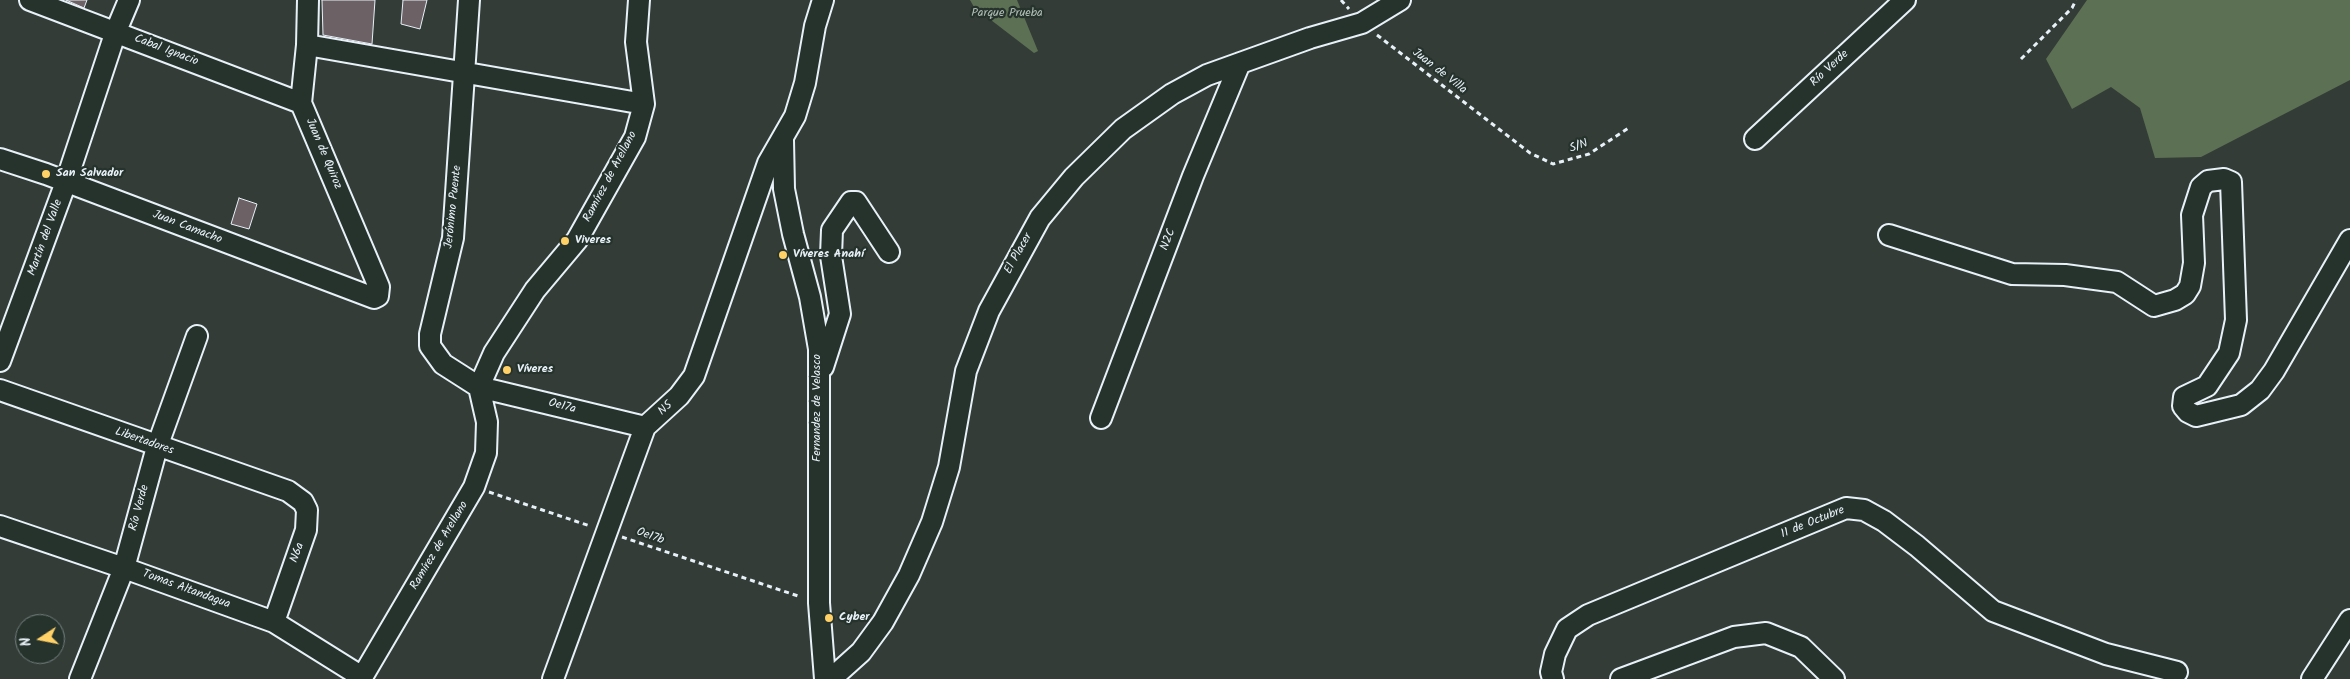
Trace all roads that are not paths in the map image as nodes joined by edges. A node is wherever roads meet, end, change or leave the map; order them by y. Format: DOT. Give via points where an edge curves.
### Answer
graph roads {
  1 [pos="30,0"];
  2 [pos="129,0"];
  3 [pos="308,0"];
  4 [pos="469,0"];
  5 [pos="639,0"];
  6 [pos="823,0"];
  7 [pos="1400,0"];
  8 [pos="1905,0"];
  9 [pos="116,32"];
  10 [pos="308,45"];
  11 [pos="1240,63"];
  12 [pos="464,73"];
  13 [pos="301,103"];
  14 [pos="644,104"];
  15 [pos="1755,139"];
  16 [pos="783,140"];
  17 [pos="0,159"];
  18 [pos="66,182"];
  19 [pos="1889,235"];
  20 [pos="2350,240"];
  21 [pos="889,252"];
  22 [pos="374,298"];
  23 [pos="197,336"];
  24 [pos="0,361"];
  25 [pos="818,381"];
  26 [pos="479,387"];
  27 [pos="0,390"];
  28 [pos="1101,418"];
  29 [pos="645,427"];
  30 [pos="157,447"];
  31 [pos="288,491"];
  32 [pos="0,526"];
  33 [pos="124,568"];
  34 [pos="2350,620"];
  35 [pos="274,622"];
  36 [pos="2177,672"];
  37 [pos="362,678"];
  38 [pos="80,679"];
  39 [pos="553,679"];
  40 [pos="825,679"];
  41 [pos="831,679"];
  42 [pos="1553,679"];
  43 [pos="1621,679"];
  44 [pos="1834,679"];
  45 [pos="2312,679"];
  1 -- 9 [label="street, Cabal Ignacio"];
  2 -- 9 [label="street, Martín del Valle"];
  3 -- 10 [label="street, Juan de Quiroz"];
  4 -- 12 [label="street, Jerónimo Puente"];
  5 -- 14 [label="street, Ramírez de Arellano" via="636,42"];
  6 -- 16 [label="street, N5" via="805,83 795,116"];
  7 -- 11 [label="street, El Placer" via="1362,23"];
  8 -- 15 [label="street, Río Verde"];
  9 -- 13 [label="street, Cabal Ignacio"];
  9 -- 18 [label="street, Martín del Valle"];
  10 -- 12 [label="street"];
  10 -- 13 [label="street, Juan de Quiroz"];
  11 -- 28 [label="street, N2C" via="1193,176"];
  11 -- 41 [label="street, El Placer" via="1207,75 1172,94 1123,129 1074,177 1040,218 989,311 970,362 949,467 932,522 909,575 883,622 861,652"];
  12 -- 14 [label="street"];
  12 -- 26 [label="street, Jerónimo Puente" via="452,238 430,346 443,364"];
  13 -- 22 [label="street, Juan de Quiroz" via="379,287 378,296"];
  14 -- 26 [label="street, Ramírez de Arellano" via="634,137 582,231 511,326 494,353"];
  16 -- 25 [label="street, Fernandez de Velasco" via="784,188 792,234 810,297 819,349"];
  16 -- 29 [label="street, N5" via="768,163 694,376 679,396"];
  17 -- 18 [label="street, Juan Camacho"];
  18 -- 22 [label="street, Juan Camacho"];
  18 -- 24 [label="street, Martín del Valle"];
  19 -- 20 [label="street" via="2012,274 2065,275 2117,282 2154,306 2175,300 2190,286 2194,263 2192,214 2201,187 2208,181 2224,179 2231,182 2236,320 2229,354 2207,386 2184,396 2183,406 2196,416 2241,405 2260,390"];
  21 -- 25 [label="street" via="856,202 851,202 832,230 831,256 840,314"];
  23 -- 30 [label="street, Río Verde"];
  25 -- 40 [label="street, Fernandez de Velasco" via="819,603"];
  26 -- 29 [label="street, Oe17a"];
  26 -- 37 [label="street, Ramírez de Arellano" via="487,422 486,453 474,487"];
  27 -- 30 [label="street, Libertadores"];
  29 -- 39 [label="street, N5"];
  30 -- 31 [label="street, Libertadores"];
  30 -- 33 [label="street, Río Verde"];
  31 -- 35 [label="street, N6a" via="308,510 306,530"];
  32 -- 33 [label="street, Tomas Altandagua"];
  33 -- 35 [label="street, Tomas Altandagua"];
  33 -- 38 [label="street, Río Verde"];
  34 -- 45 [label="street"];
  35 -- 37 [label="street, Tomas Altandagua"];
  36 -- 42 [label="street, 11 de Octubre" via="2106,654 1993,611 1884,521 1864,510 1846,508 1588,615 1567,629 1555,654 1551,672"];
  43 -- 44 [label="street" via="1734,636 1766,632 1801,647"];
}
